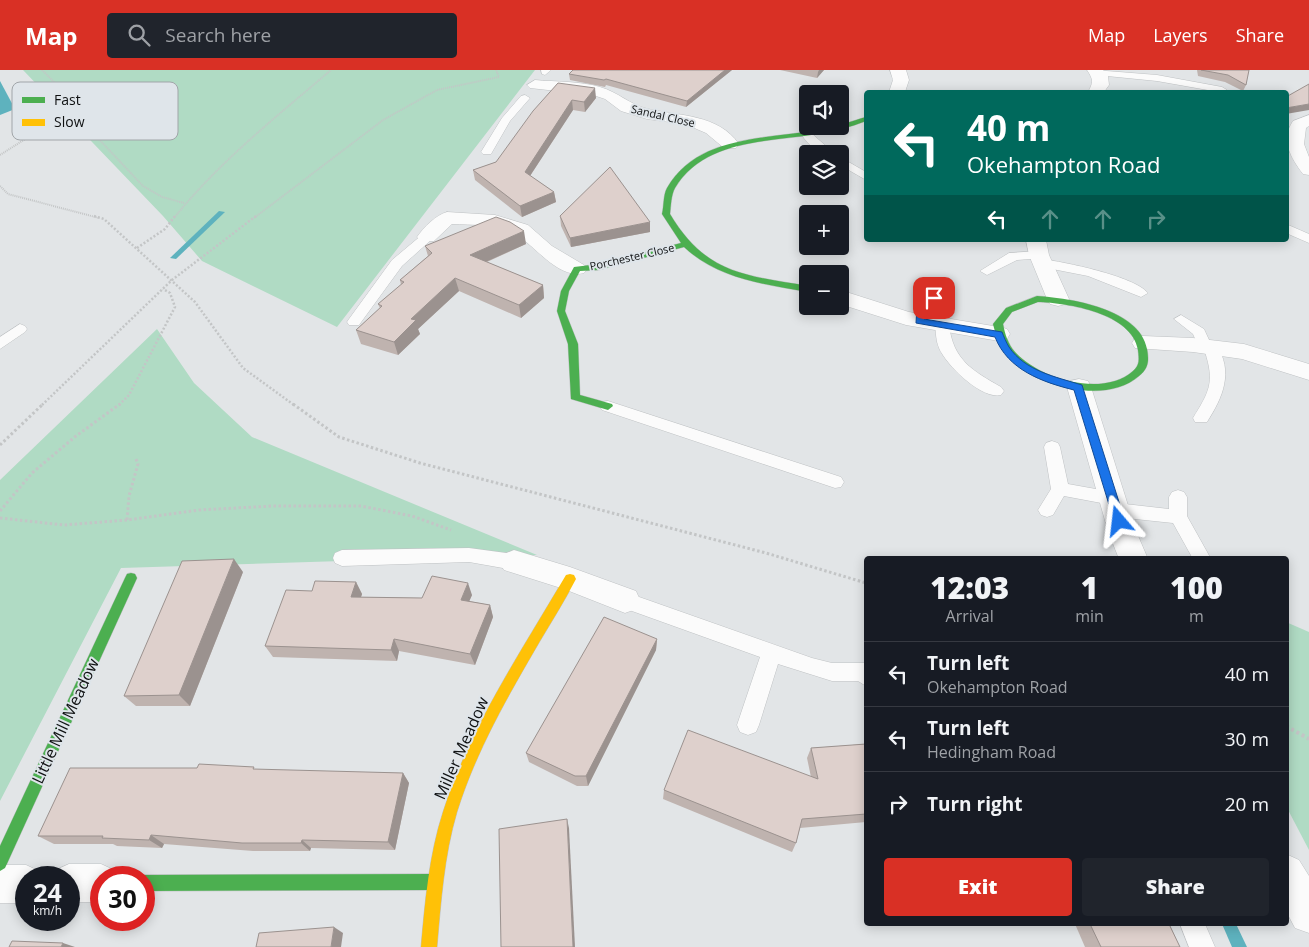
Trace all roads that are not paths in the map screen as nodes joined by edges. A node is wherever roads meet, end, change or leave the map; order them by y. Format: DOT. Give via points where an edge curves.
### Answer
graph roads {
  1 [pos="898,70"];
  2 [pos="1096,71"];
  3 [pos="538,81"];
  4 [pos="898,90"];
  5 [pos="1098,90"];
  6 [pos="1222,90"];
  7 [pos="864,120"];
  8 [pos="1309,120"];
  9 [pos="849,126"];
  10 [pos="799,135"];
  11 [pos="807,135"];
  12 [pos="730,144"];
  13 [pos="816,145"];
  14 [pos="486,152"];
  15 [pos="849,166"];
  16 [pos="1309,170"];
  17 [pos="864,176"];
  18 [pos="1306,223"];
  19 [pos="1289,227"];
  20 [pos="1289,229"];
  21 [pos="428,237"];
  22 [pos="1309,239"];
  23 [pos="686,244"];
  24 [pos="1039,253"];
  25 [pos="577,269"];
  26 [pos="987,271"];
  27 [pos="799,287"];
  28 [pos="946,290"];
  29 [pos="1140,293"];
  30 [pos="1058,298"];
  31 [pos="849,300"];
  32 [pos="1181,319"];
  33 [pos="919,321"];
  34 [pos="354,322"];
  35 [pos="942,325"];
  36 [pos="20,329"];
  37 [pos="999,334"];
  38 [pos="1143,343"];
  39 [pos="0,344"];
  40 [pos="1208,347"];
  41 [pos="1309,372"];
  42 [pos="1078,387"];
  43 [pos="996,391"];
  44 [pos="608,406"];
  45 [pos="1201,418"];
  46 [pos="1052,447"];
  47 [pos="835,482"];
  48 [pos="1060,489"];
  49 [pos="1178,496"];
  50 [pos="1114,504"];
  51 [pos="1047,510"];
  52 [pos="1178,517"];
  53 [pos="1133,556"];
  54 [pos="1201,556"];
  55 [pos="342,558"];
  56 [pos="514,562"];
  57 [pos="131,578"];
  58 [pos="570,579"];
  59 [pos="624,600"];
  60 [pos="772,653"];
  61 [pos="864,672"];
  62 [pos="748,725"];
  63 [pos="0,864"];
  64 [pos="1289,878"];
  65 [pos="434,882"];
  66 [pos="155,883"];
  67 [pos="0,884"];
  68 [pos="15,884"];
  69 [pos="1309,914"];
  70 [pos="1193,926"];
  71 [pos="429,947"];
  72 [pos="1202,947"];
  1 -- 4 [label="street" via="901,80"];
  2 -- 5 [label="street" via="1102,85"];
  2 -- 6 [label="lane"];
  3 -- 12 [label="street, Sandal Close" via="595,90 611,96 627,108 688,120 712,130"];
  3 -- 14 [label="lane" via="506,120"];
  7 -- 9 [label="street"];
  8 -- 16 [label="street" via="1299,125 1294,138 1298,155"];
  10 -- 12 [label="street"];
  11 -- 13 [label="lane"];
  12 -- 23 [label="street" via="687,166 670,188 666,214"];
  15 -- 17 [label="lane"];
  18 -- 19 [label="lane"];
  20 -- 22 [label="lane"];
  21 -- 25 [label="street, Porchester Close" via="447,218 494,221 521,229 545,250"];
  21 -- 34 [label="lane" via="397,263"];
  23 -- 25 [label="street, Porchester Close" via="599,267"];
  23 -- 27 [label="street" via="703,259 739,276"];
  24 -- 26 [label="lane" via="1014,256"];
  24 -- 29 [label="lane"];
  24 -- 30 [label="street"];
  25 -- 44 [label="street, Porchester Close" via="565,291 561,311 574,344 576,397"];
  28 -- 33 [label="lane" via="922,306"];
  30 -- 37 [label="street" via="1029,301 1007,310 999,321"];
  30 -- 38 [label="street" via="1080,302 1120,320"];
  31 -- 33 [label="street"];
  32 -- 40 [label="lane" via="1199,332"];
  33 -- 35 [label="street"];
  35 -- 37 [label="street"];
  35 -- 43 [label="lane" via="946,349 966,374"];
  36 -- 39 [label="lane"];
  37 -- 42 [label="street" via="1004,348 1034,373"];
  38 -- 40 [label="street"];
  38 -- 42 [label="street" via="1145,362 1138,374 1124,384 1103,388"];
  40 -- 41 [label="street" via="1244,352"];
  40 -- 45 [label="lane" via="1219,370 1217,396"];
  42 -- 50 [label="street"];
  44 -- 47 [label="lane"];
  46 -- 48 [label="lane"];
  48 -- 50 [label="lane"];
  48 -- 51 [label="lane"];
  49 -- 52 [label="lane"];
  50 -- 52 [label="lane"];
  50 -- 53 [label="street"];
  52 -- 54 [label="lane"];
  55 -- 56 [label="lane" via="469,555"];
  56 -- 58 [label="street"];
  57 -- 63 [label="street, Little Mill Meadow"];
  58 -- 59 [label="street"];
  58 -- 65 [label="street, Miller Meadow" via="494,711 455,794"];
  59 -- 60 [label="lane"];
  60 -- 61 [label="lane" via="812,668"];
  60 -- 62 [label="lane"];
  64 -- 69 [label="street"];
  65 -- 66 [label="street"];
  65 -- 71 [label="street, Miller Meadow"];
  67 -- 68 [label="street"];
  70 -- 72 [label="lane"];
}
